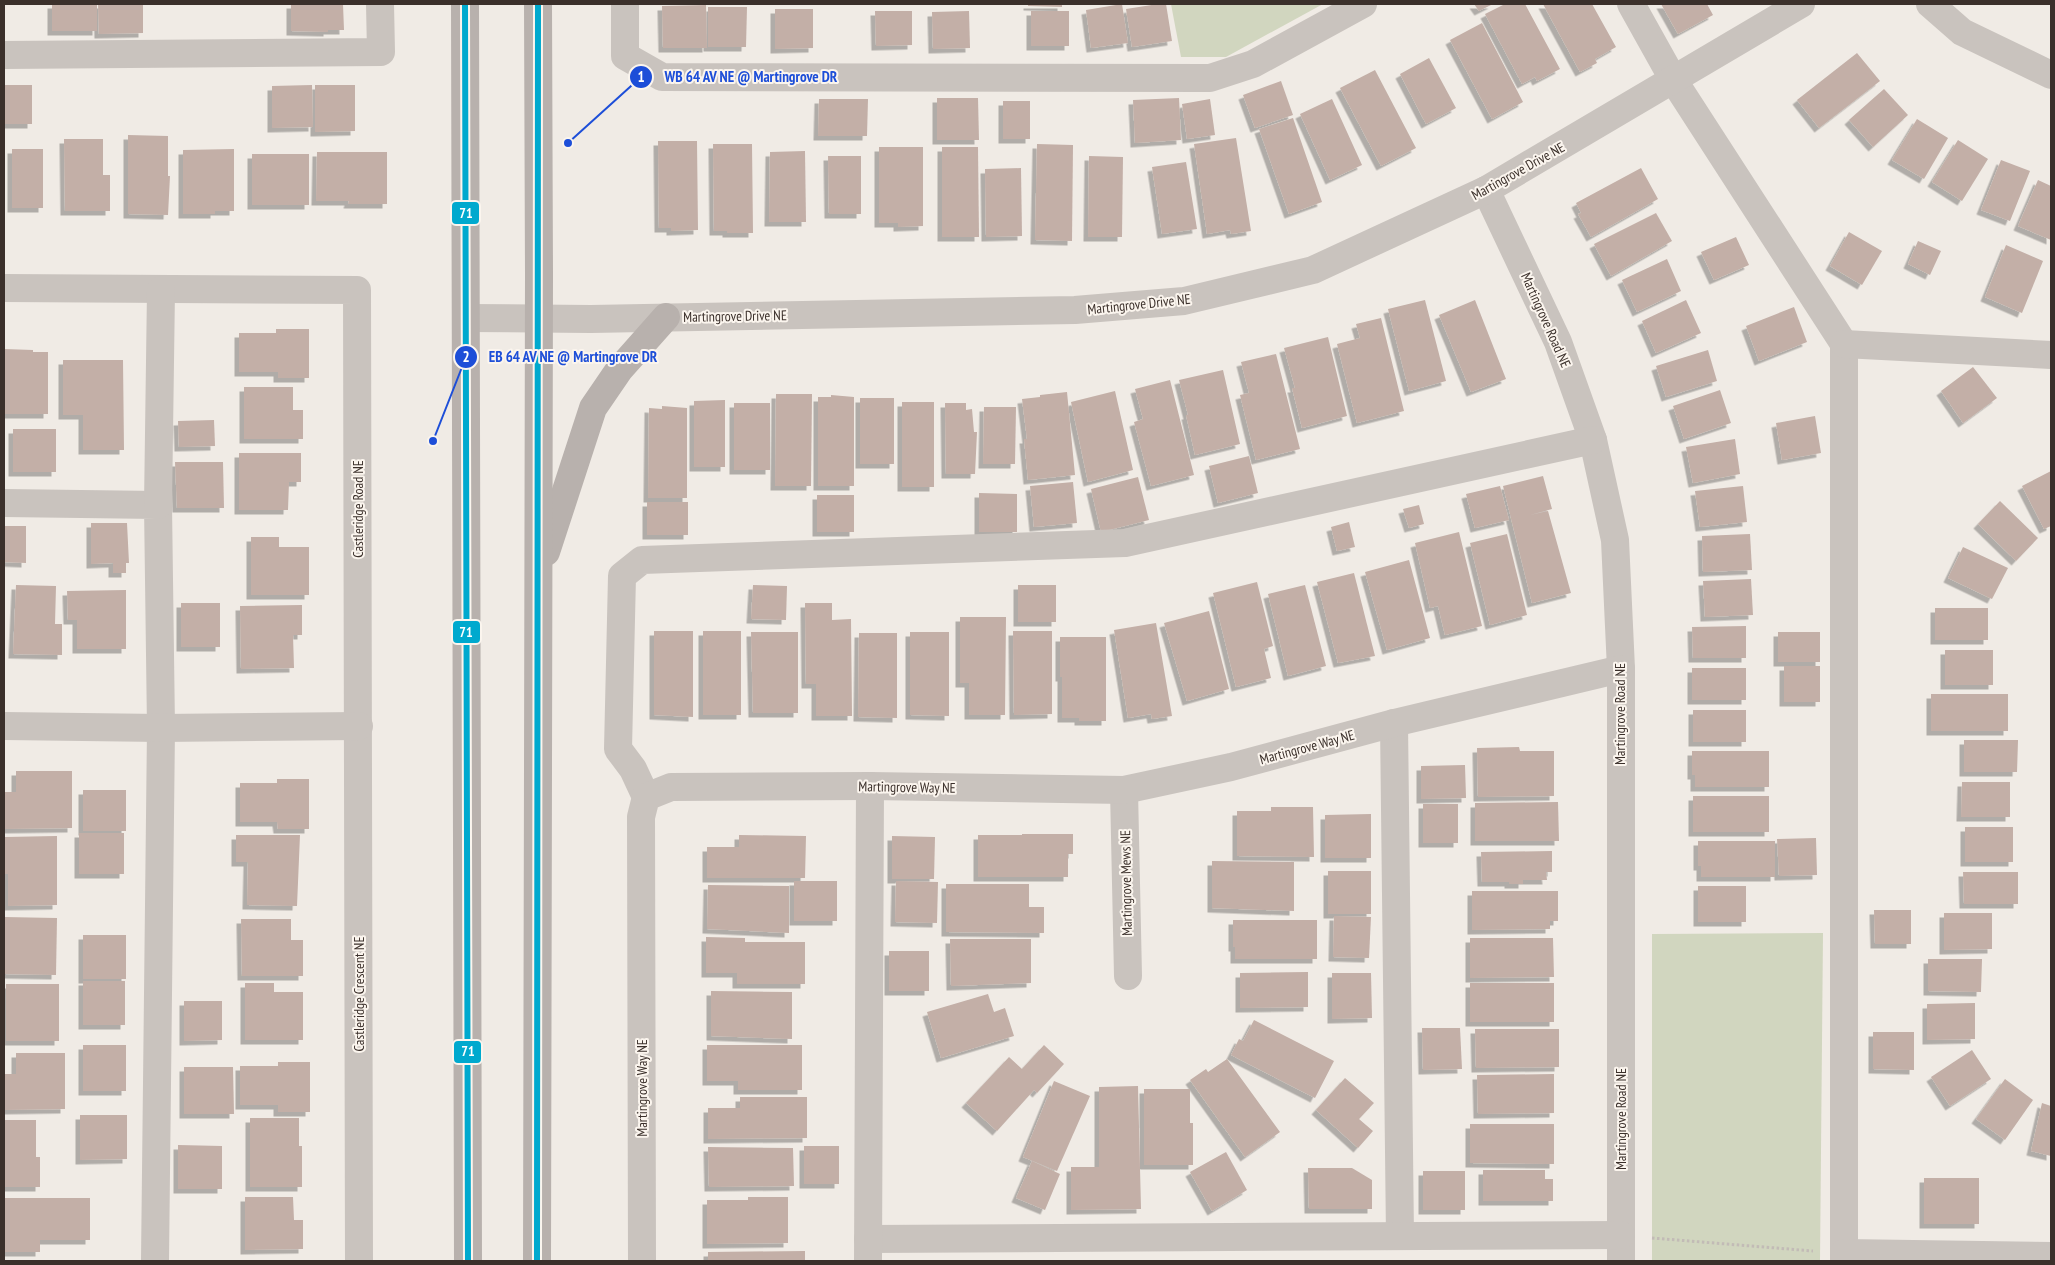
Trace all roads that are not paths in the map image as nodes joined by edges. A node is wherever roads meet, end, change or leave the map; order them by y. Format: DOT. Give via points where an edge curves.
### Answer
graph roads {
  1 [pos="380,4"];
  2 [pos="465,4"];
  3 [pos="538,4"];
  4 [pos="624,4"];
  5 [pos="1363,4"];
  6 [pos="1631,4"];
  7 [pos="1801,4"];
  8 [pos="1930,4"];
  9 [pos="4,56"];
  10 [pos="2051,75"];
  11 [pos="1674,81"];
  12 [pos="1486,190"];
  13 [pos="4,288"];
  14 [pos="161,290"];
  15 [pos="466,318"];
  16 [pos="539,318"];
  17 [pos="666,318"];
  18 [pos="1844,344"];
  19 [pos="2051,355"];
  20 [pos="1592,440"];
  21 [pos="4,503"];
  22 [pos="158,505"];
  23 [pos="538,577"];
  24 [pos="1621,669"];
  25 [pos="1394,723"];
  26 [pos="4,726"];
  27 [pos="359,726"];
  28 [pos="161,728"];
  29 [pos="870,786"];
  30 [pos="1124,790"];
  31 [pos="646,797"];
  32 [pos="1128,976"];
  33 [pos="1400,1236"];
  34 [pos="1621,1248"];
  35 [pos="868,1250"];
  36 [pos="2051,1256"];
  37 [pos="1844,1257"];
  38 [pos="156,1261"];
  39 [pos="359,1261"];
  40 [pos="468,1261"];
  41 [pos="538,1261"];
  42 [pos="642,1261"];
  1 -- 9 [label="street" via="381,52"];
  2 -- 15 [label="main road"];
  3 -- 16 [label="main road"];
  4 -- 5 [label="street" via="625,56 662,77 1210,78 1253,64"];
  6 -- 11 [label="street"];
  7 -- 11 [label="street, Martingrove Drive NE"];
  8 -- 10 [label="street" via="1962,32"];
  11 -- 12 [label="street, Martingrove Drive NE"];
  11 -- 18 [label="street"];
  12 -- 17 [label="street, Martingrove Drive NE" via="1313,270 1184,301 1075,310"];
  12 -- 20 [label="street, Martingrove Road NE" via="1558,342"];
  13 -- 14 [label="street, Castleridge Road NE"];
  14 -- 22 [label="street"];
  14 -- 27 [label="street, Castleridge Road NE" via="358,290"];
  15 -- 16 [label="street, Martingrove Drive NE"];
  15 -- 40 [label="main road"];
  16 -- 17 [label="street, Martingrove Drive NE"];
  16 -- 23 [label="main road"];
  17 -- 23 [label="main road" via="619,370 593,408"];
  18 -- 19 [label="street"];
  18 -- 37 [label="street"];
  20 -- 24 [label="street, Martingrove Road NE" via="1615,540"];
  20 -- 31 [label="street" via="1125,543 642,560 622,576 618,749 633,769"];
  21 -- 22 [label="street"];
  22 -- 28 [label="street"];
  23 -- 41 [label="main road"];
  24 -- 25 [label="street, Martingrove Way NE"];
  24 -- 34 [label="street, Martingrove Road NE"];
  25 -- 30 [label="street, Martingrove Way NE" via="1232,767"];
  25 -- 33 [label="street"];
  26 -- 28 [label="street"];
  27 -- 28 [label="street"];
  27 -- 39 [label="street, Castleridge Crescent NE"];
  28 -- 38 [label="street"];
  29 -- 30 [label="street, Martingrove Way NE"];
  29 -- 31 [label="street, Martingrove Way NE" via="671,788"];
  29 -- 35 [label="street"];
  30 -- 32 [label="street, Martingrove Mews NE"];
  31 -- 42 [label="street, Martingrove Way NE" via="641,817"];
  33 -- 34 [label="street"];
  33 -- 35 [label="street"];
  36 -- 37 [label="street"];
}
